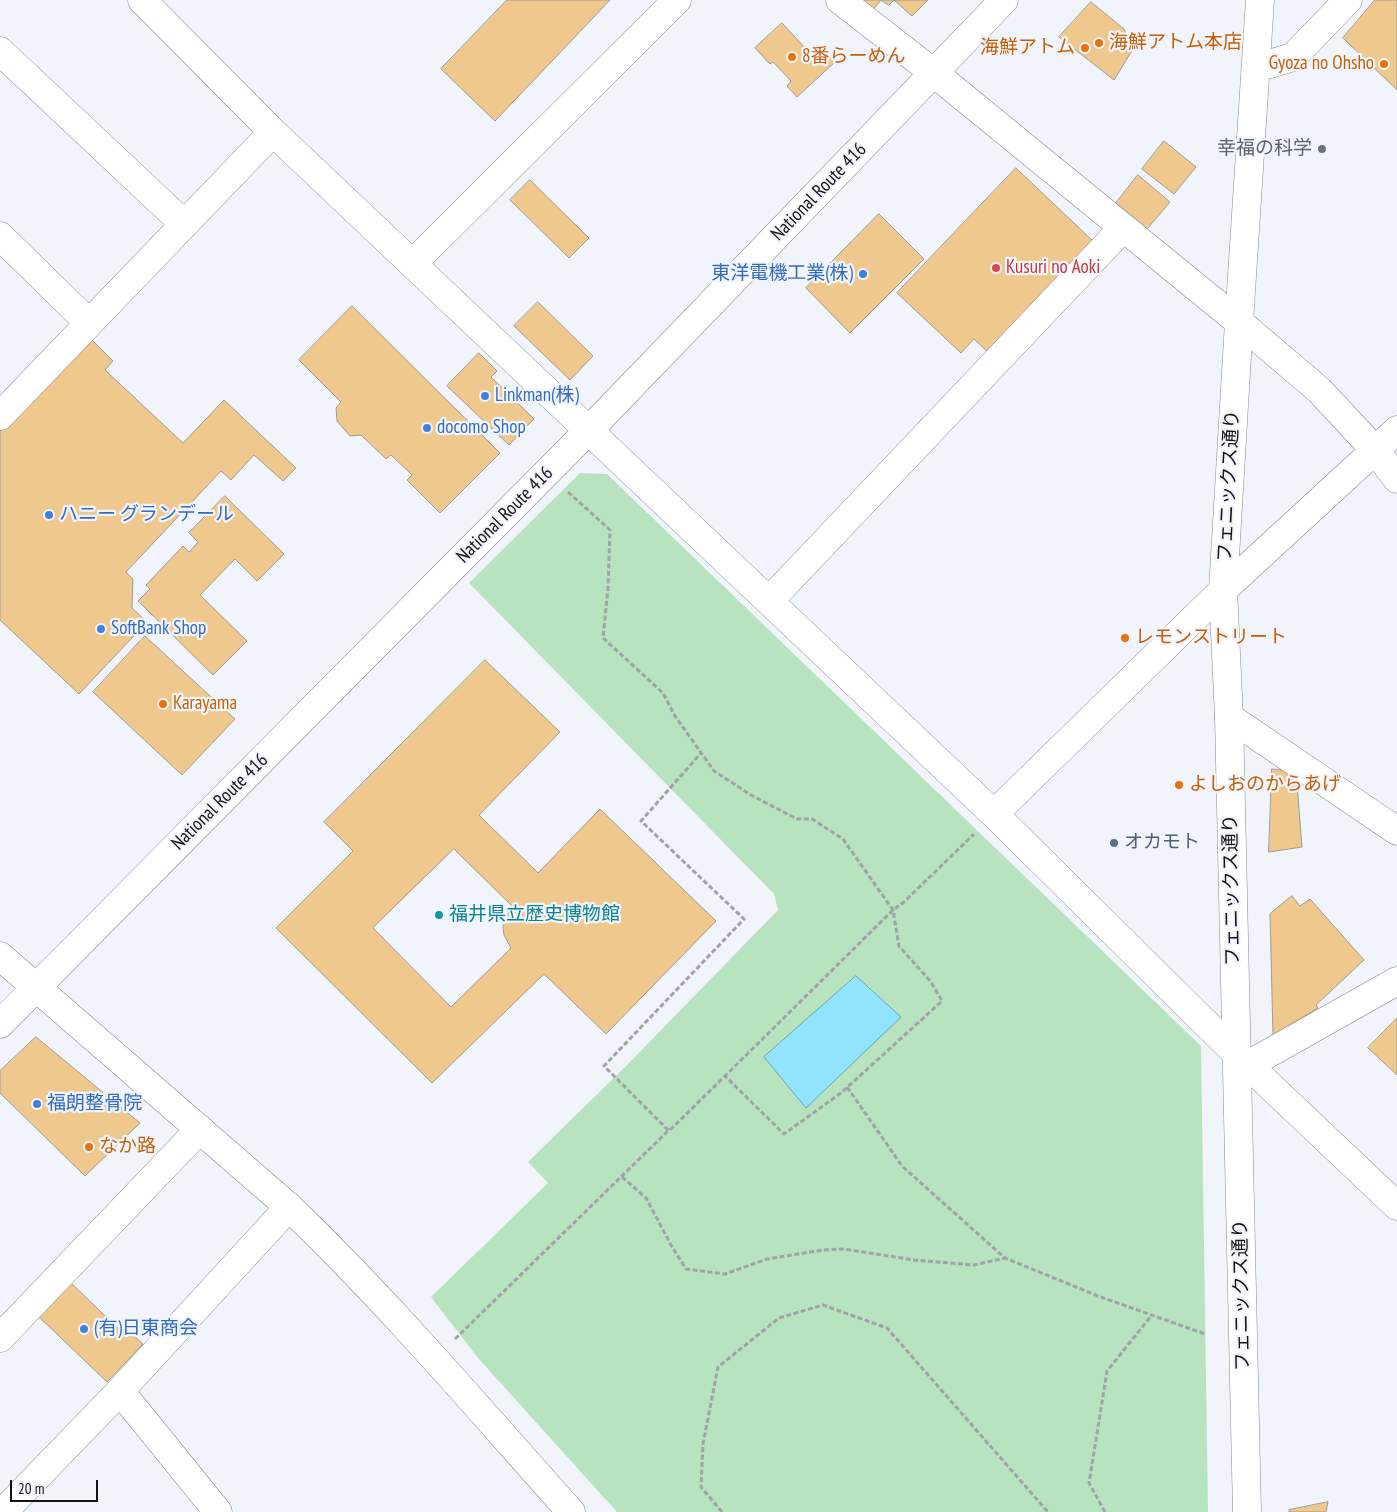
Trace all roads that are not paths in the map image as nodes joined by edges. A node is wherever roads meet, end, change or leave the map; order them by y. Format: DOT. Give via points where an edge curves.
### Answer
graph roads {
  1 [pos="142,0"];
  2 [pos="677,0"];
  3 [pos="840,0"];
  4 [pos="1004,0"];
  5 [pos="1260,0"];
  6 [pos="1348,0"];
  7 [pos="0,51"];
  8 [pos="1256,68"];
  9 [pos="934,73"];
  10 [pos="272,132"];
  11 [pos="184,224"];
  12 [pos="1123,228"];
  13 [pos="0,236"];
  14 [pos="412,264"];
  15 [pos="1238,322"];
  16 [pos="89,323"];
  17 [pos="0,416"];
  18 [pos="589,430"];
  19 [pos="1397,430"];
  20 [pos="1375,450"];
  21 [pos="1397,479"];
  22 [pos="1224,590"];
  23 [pos="768,601"];
  24 [pos="1229,717"];
  25 [pos="994,814"];
  26 [pos="1397,831"];
  27 [pos="0,956"];
  28 [pos="1397,980"];
  29 [pos="36,987"];
  30 [pos="0,1024"];
  31 [pos="1242,1059"];
  32 [pos="200,1129"];
  33 [pos="1397,1206"];
  34 [pos="289,1207"];
  35 [pos="0,1338"];
  36 [pos="120,1391"];
  37 [pos="3,1512"];
  38 [pos="218,1512"];
  39 [pos="572,1512"];
  40 [pos="1247,1512"];
  1 -- 10 [label="main road"];
  2 -- 14 [label="main road"];
  3 -- 9 [label="main road"];
  4 -- 9 [label="main road, National Route 416"];
  5 -- 8 [label="main road, フェニックス通り"];
  6 -- 8 [label="main road" via="1293,57"];
  7 -- 11 [label="main road"];
  8 -- 15 [label="main road, フェニックス通り"];
  9 -- 12 [label="main road"];
  9 -- 18 [label="main road, National Route 416"];
  10 -- 11 [label="main road"];
  10 -- 14 [label="main road"];
  11 -- 16 [label="main road"];
  12 -- 15 [label="main road"];
  12 -- 23 [label="main road"];
  13 -- 16 [label="main road"];
  14 -- 18 [label="main road"];
  15 -- 20 [label="main road" via="1319,390"];
  15 -- 22 [label="main road, フェニックス通り"];
  16 -- 17 [label="main road"];
  18 -- 23 [label="main road"];
  18 -- 29 [label="main road, National Route 416"];
  19 -- 20 [label="main road"];
  20 -- 21 [label="main road"];
  20 -- 22 [label="main road"];
  22 -- 24 [label="main road, フェニックス通り"];
  22 -- 25 [label="main road"];
  23 -- 25 [label="main road"];
  24 -- 26 [label="main road"];
  24 -- 31 [label="main road, フェニックス通り"];
  25 -- 31 [label="main road"];
  27 -- 29 [label="main road"];
  28 -- 31 [label="main road"];
  29 -- 30 [label="main road, National Route 416"];
  29 -- 32 [label="main road"];
  31 -- 33 [label="main road"];
  31 -- 40 [label="main road, フェニックス通り"];
  32 -- 34 [label="main road"];
  32 -- 35 [label="main road"];
  34 -- 36 [label="main road"];
  34 -- 39 [label="main road" via="330,1246"];
  36 -- 37 [label="main road"];
  36 -- 38 [label="main road"];
}
